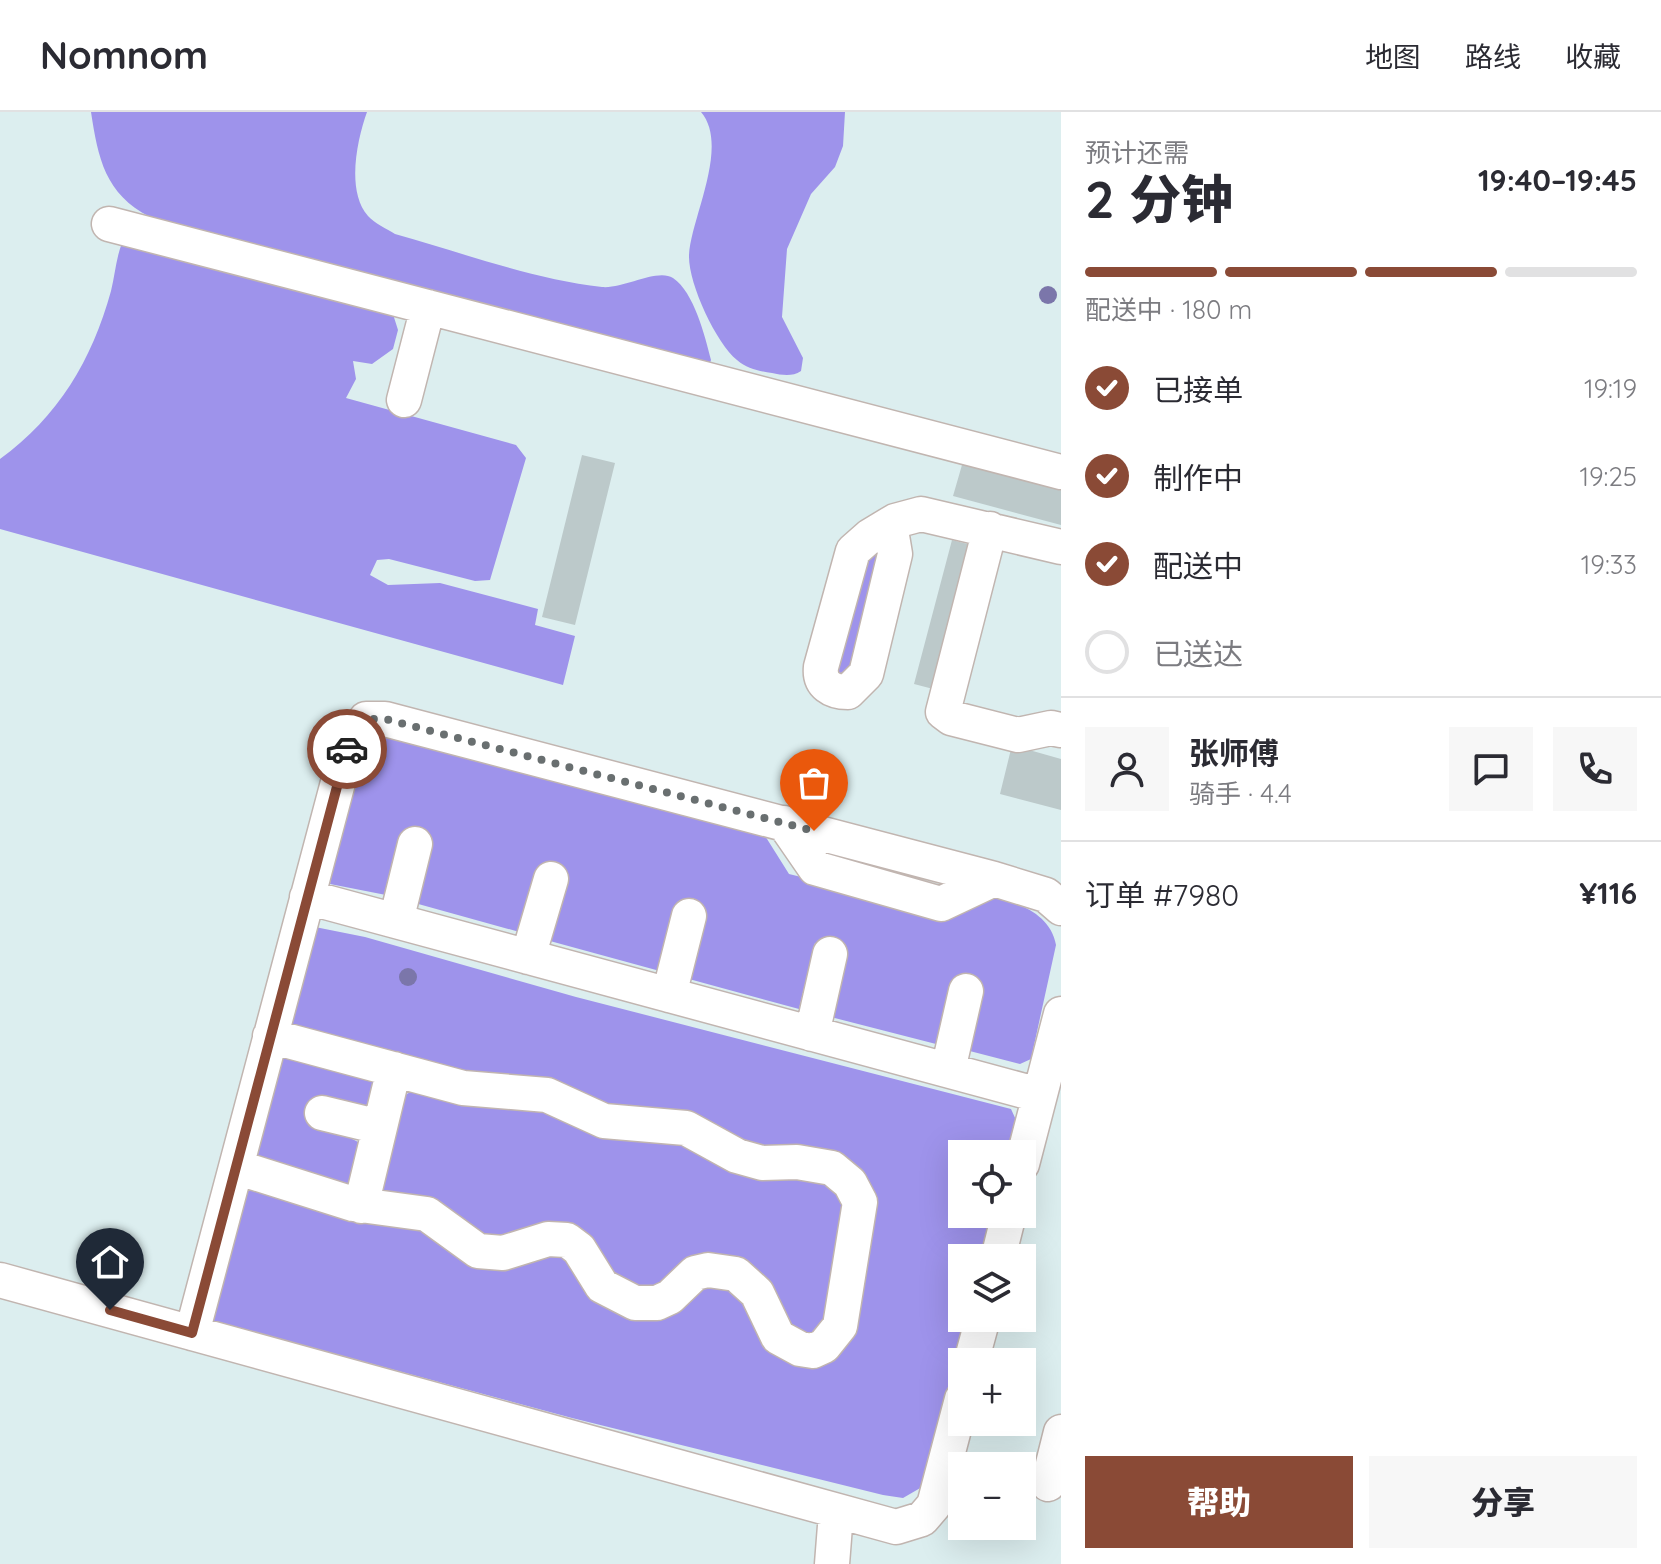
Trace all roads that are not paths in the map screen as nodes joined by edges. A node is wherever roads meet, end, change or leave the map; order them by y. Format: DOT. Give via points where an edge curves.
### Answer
graph roads {
  1 [pos="109,224"];
  2 [pos="428,307"];
  3 [pos="404,400"];
  4 [pos="1061,472"];
  5 [pos="990,529"];
  6 [pos="884,531"];
  7 [pos="1061,547"];
  8 [pos="1061,730"];
  9 [pos="415,844"];
  10 [pos="551,879"];
  11 [pos="307,897"];
  12 [pos="1061,908"];
  13 [pos="689,916"];
  14 [pos="396,921"];
  15 [pos="830,954"];
  16 [pos="528,957"];
  17 [pos="966,991"];
  18 [pos="669,995"];
  19 [pos="1061,1014"];
  20 [pos="812,1034"];
  21 [pos="270,1036"];
  22 [pos="394,1069"];
  23 [pos="948,1070"];
  24 [pos="1039,1095"];
  25 [pos="322,1113"];
  26 [pos="380,1127"];
  27 [pos="1028,1140"];
  28 [pos="236,1167"];
  29 [pos="361,1206"];
  30 [pos="0,1280"];
  31 [pos="192,1333"];
  32 [pos="1061,1432"];
  33 [pos="948,1479"];
  34 [pos="1044,1483"];
  35 [pos="836,1513"];
  36 [pos="832,1564"];
  1 -- 2 [label="lane"];
  2 -- 3 [label="lane"];
  2 -- 4 [label="lane"];
  5 -- 6 [label="lane" via="921,514 895,521"];
  5 -- 7 [label="lane"];
  5 -- 8 [label="lane" via="943,712 1018,735"];
  9 -- 14 [label="lane"];
  10 -- 16 [label="lane"];
  11 -- 12 [label="lane" via="349,741 358,725 372,718 994,879 1046,895"];
  11 -- 14 [label="lane"];
  11 -- 21 [label="lane"];
  13 -- 18 [label="lane"];
  14 -- 16 [label="lane"];
  15 -- 20 [label="lane"];
  16 -- 18 [label="lane"];
  17 -- 23 [label="lane"];
  18 -- 20 [label="lane"];
  19 -- 24 [label="lane"];
  20 -- 23 [label="lane"];
  21 -- 22 [label="lane"];
  21 -- 28 [label="lane"];
  22 -- 26 [label="lane"];
  22 -- 29 [label="lane" via="463,1088 547,1095 604,1121 686,1128 737,1156 762,1163 832,1168 850,1183 860,1202 840,1326 824,1346 800,1349 778,1337 757,1293 736,1274 695,1273 670,1297 635,1303 602,1286 579,1249 567,1240 548,1239 487,1253 471,1248 427,1214"];
  23 -- 24 [label="lane"];
  24 -- 27 [label="lane"];
  25 -- 26 [label="lane"];
  26 -- 29 [label="lane"];
  28 -- 29 [label="lane"];
  28 -- 31 [label="lane"];
  30 -- 31 [label="lane"];
  31 -- 35 [label="lane"];
  32 -- 34 [label="lane"];
  33 -- 35 [label="lane" via="934,1505 915,1523 896,1527"];
  35 -- 36 [label="lane"];
}
